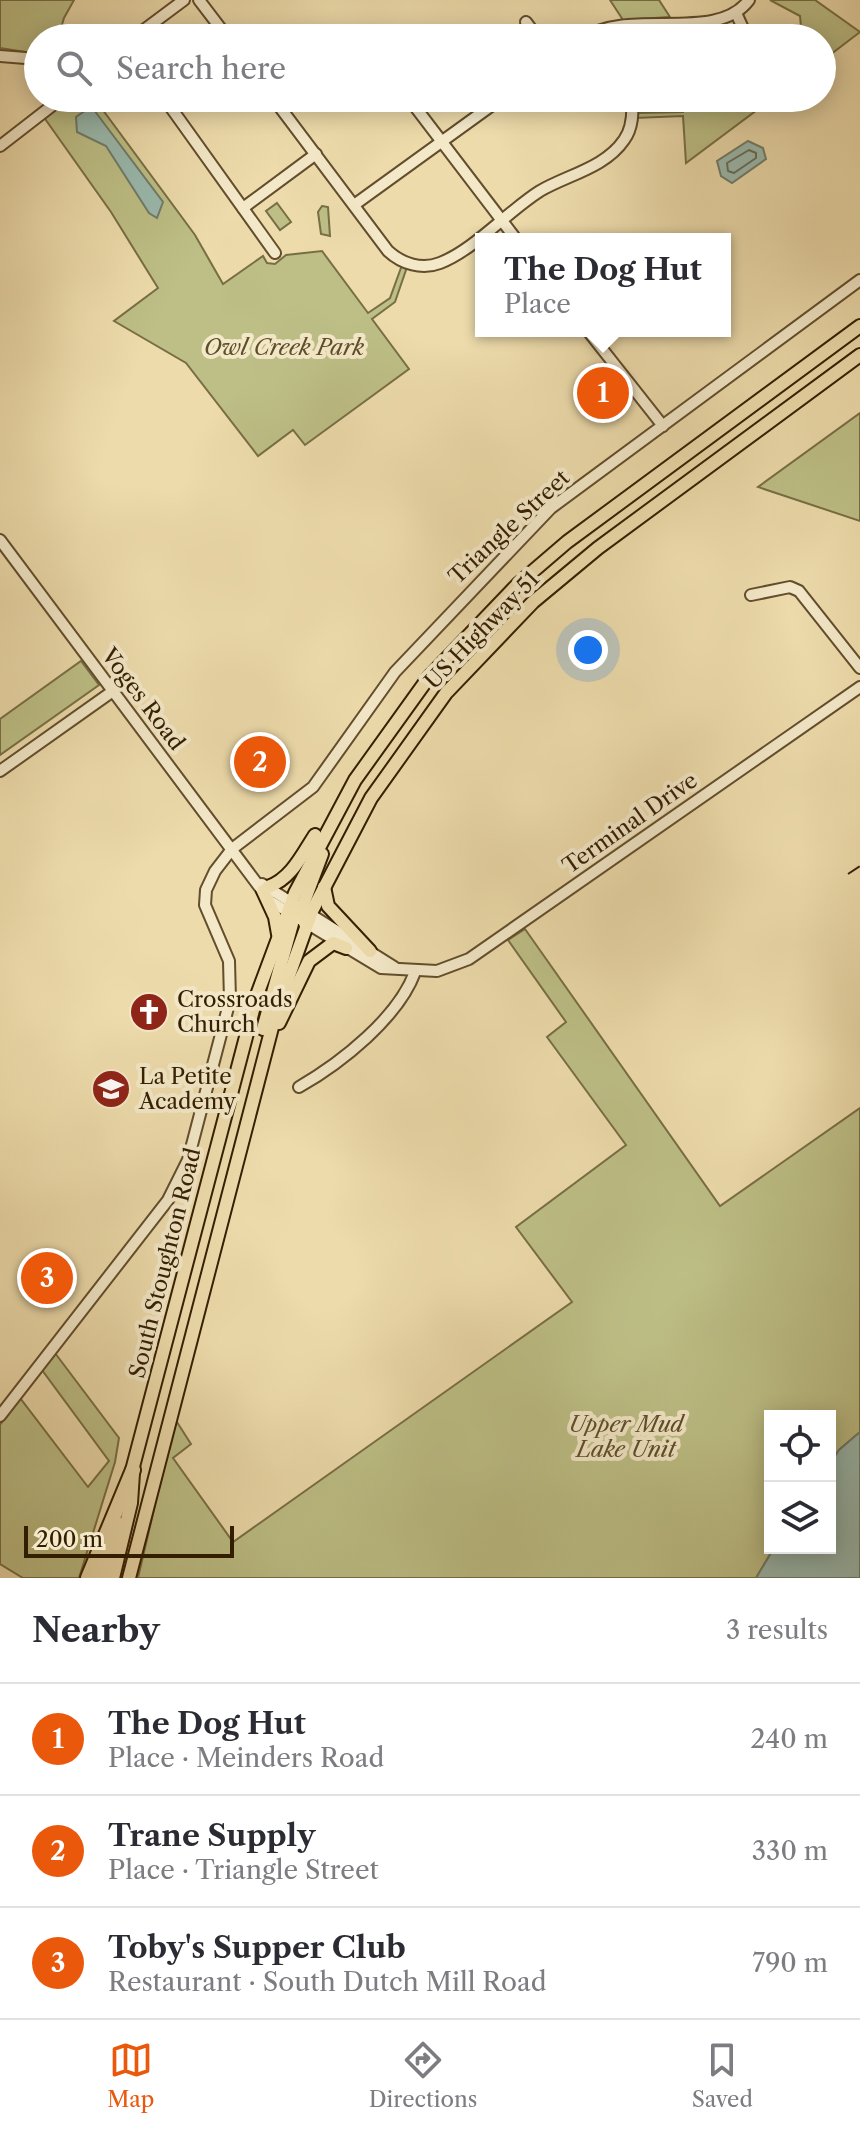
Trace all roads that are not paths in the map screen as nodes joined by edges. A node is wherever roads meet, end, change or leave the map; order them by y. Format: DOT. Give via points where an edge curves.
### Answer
graph roads {
  1 [pos="184,0"];
  2 [pos="199,0"];
  3 [pos="749,0"];
  4 [pos="736,13"];
  5 [pos="152,24"];
  6 [pos="217,24"];
  7 [pos="647,24"];
  8 [pos="741,24"];
  9 [pos="0,56"];
  10 [pos="24,58"];
  11 [pos="44,112"];
  12 [pos="174,112"];
  13 [pos="284,112"];
  14 [pos="419,112"];
  15 [pos="482,112"];
  16 [pos="632,112"];
  17 [pos="442,141"];
  18 [pos="0,146"];
  19 [pos="316,154"];
  20 [pos="354,205"];
  21 [pos="243,208"];
  22 [pos="501,219"];
  23 [pos="482,233"];
  24 [pos="512,233"];
  25 [pos="475,238"];
  26 [pos="275,253"];
  27 [pos="860,280"];
  28 [pos="860,326"];
  29 [pos="593,337"];
  30 [pos="860,355"];
  31 [pos="663,426"];
  32 [pos="0,540"];
  33 [pos="751,595"];
  34 [pos="860,668"];
  35 [pos="860,687"];
  36 [pos="113,691"];
  37 [pos="0,771"];
  38 [pos="341,803"];
  39 [pos="232,849"];
  40 [pos="262,886"];
  41 [pos="324,886"];
  42 [pos="298,914"];
  43 [pos="278,934"];
  44 [pos="346,948"];
  45 [pos="370,951"];
  46 [pos="396,968"];
  47 [pos="415,972"];
  48 [pos="266,1049"];
  49 [pos="299,1087"];
  50 [pos="0,1416"];
  51 [pos="133,1470"];
  52 [pos="88,1578"];
  53 [pos="101,1578"];
  54 [pos="113,1578"];
  55 [pos="129,1578"];
  1 -- 5 [label="street"];
  2 -- 6 [label="street"];
  3 -- 4 [label="street"];
  4 -- 7 [label="street" via="719,20"];
  4 -- 8 [label="street"];
  9 -- 10 [label="street"];
  11 -- 18 [label="street"];
  12 -- 21 [label="street"];
  13 -- 19 [label="street"];
  14 -- 17 [label="street"];
  15 -- 17 [label="street"];
  16 -- 22 [label="street" via="621,144"];
  17 -- 20 [label="street"];
  17 -- 22 [label="street"];
  19 -- 20 [label="street"];
  19 -- 21 [label="street"];
  20 -- 25 [label="street" via="388,251 414,265 442,262"];
  21 -- 26 [label="street"];
  22 -- 23 [label="street"];
  22 -- 24 [label="street"];
  27 -- 31 [label="street, Triangle Street"];
  28 -- 38 [label="main road, US Highway 51" via="567,542 518,584 429,677"];
  29 -- 31 [label="street"];
  30 -- 41 [label="main road, US Highway 51" via="590,554 510,624 406,745"];
  31 -- 39 [label="street, Triangle Street" via="572,491 525,533 395,672 313,787"];
  32 -- 36 [label="street, Voges Road"];
  33 -- 34 [label="street" via="790,587 799,591"];
  35 -- 47 [label="street, Terminal Drive" via="479,953 449,968"];
  36 -- 37 [label="street"];
  36 -- 39 [label="street, Voges Road"];
  38 -- 40 [label="main road" via="290,873"];
  38 -- 42 [label="main road"];
  39 -- 40 [label="street, Voges Road"];
  39 -- 50 [label="street, Triangle Street" via="212,876 205,898 229,961 232,990 188,1160 168,1200"];
  40 -- 42 [label="street, Voges Road"];
  40 -- 43 [label="main road"];
  41 -- 42 [label="main road, US Highway 51"];
  41 -- 45 [label="main road" via="328,906"];
  42 -- 43 [label="main road, South Stoughton Road"];
  42 -- 44 [label="street, Terminal Drive"];
  42 -- 45 [label="street, Terminal Drive"];
  42 -- 48 [label="main road, US Highway 51"];
  43 -- 51 [label="main road, South Stoughton Road" via="247,1026"];
  44 -- 46 [label="street, Terminal Drive" via="381,968"];
  44 -- 48 [label="main road" via="333,943 312,957"];
  45 -- 46 [label="street, Terminal Drive"];
  46 -- 47 [label="street, Terminal Drive"];
  47 -- 49 [label="street" via="395,1010"];
  48 -- 55 [label="main road, South Stoughton Road"];
  51 -- 52 [label="highway"];
  51 -- 53 [label="main road, South Stoughton Road"];
  51 -- 54 [label="main road" via="131,1503"];
}
